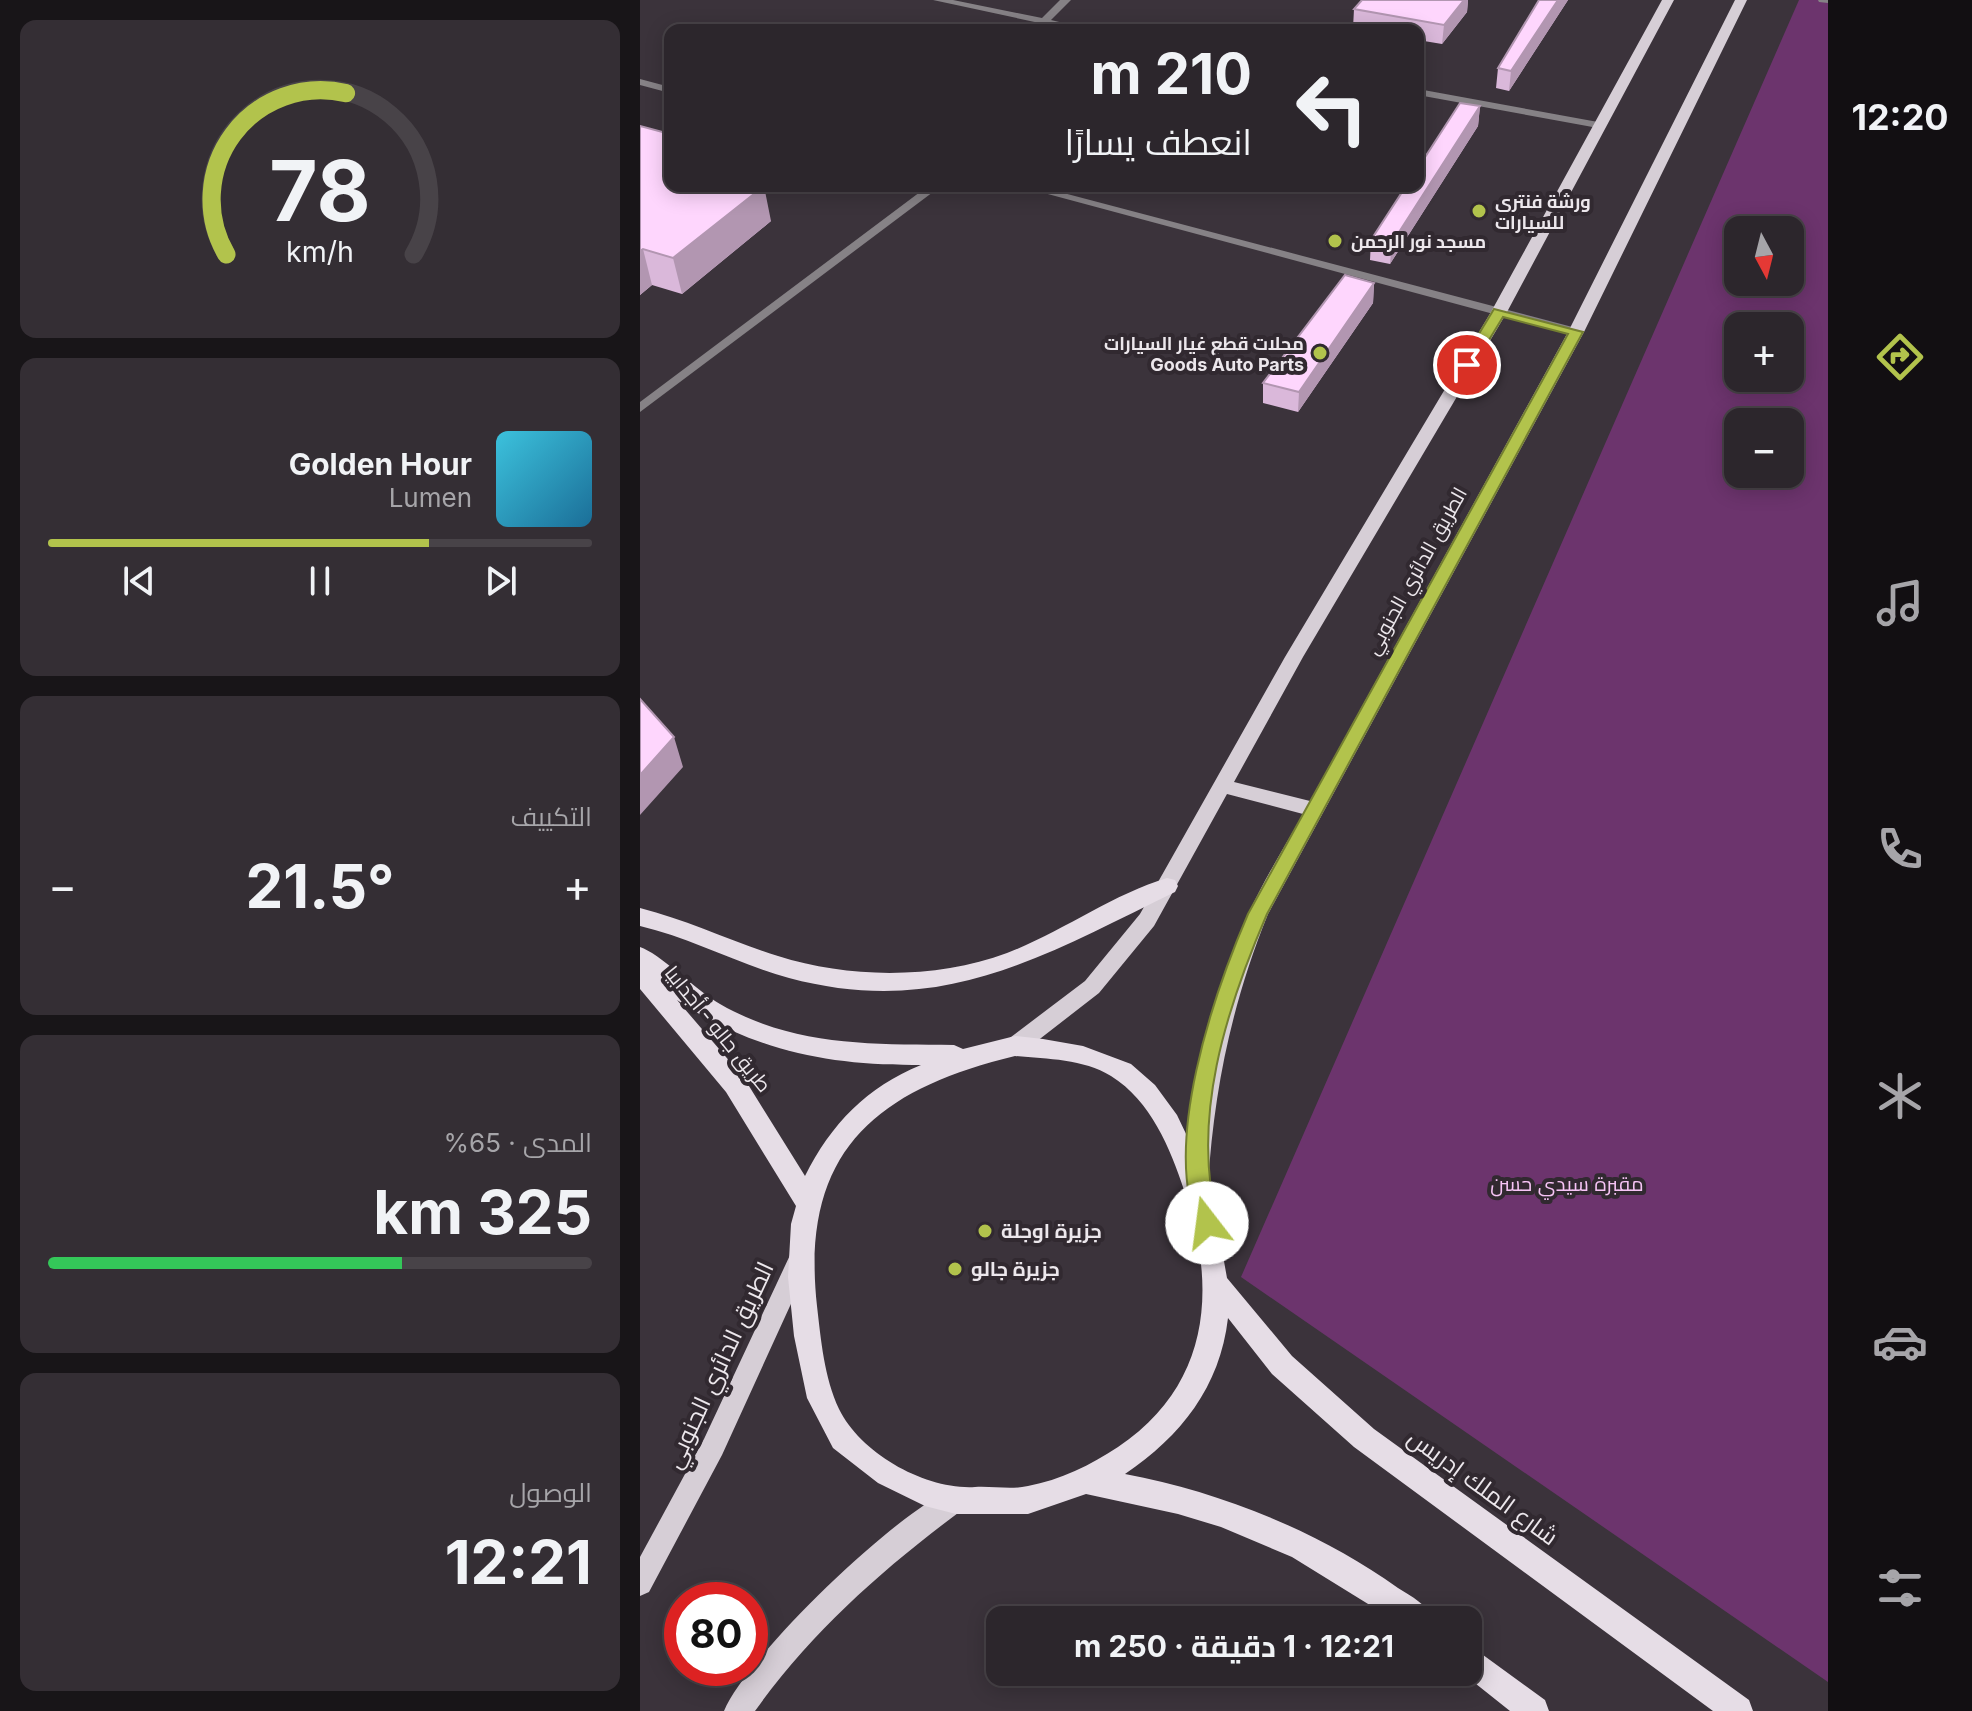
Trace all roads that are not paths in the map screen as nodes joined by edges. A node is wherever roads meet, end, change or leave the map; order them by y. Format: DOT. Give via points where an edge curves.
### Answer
graph roads {
  1 [pos="938,0"];
  2 [pos="1066,0"];
  3 [pos="1668,0"];
  4 [pos="1741,0"];
  5 [pos="1044,21"];
  6 [pos="1058,24"];
  7 [pos="640,82"];
  8 [pos="664,88"];
  9 [pos="1424,93"];
  10 [pos="1598,125"];
  11 [pos="927,192"];
  12 [pos="1047,192"];
  13 [pos="1499,312"];
  14 [pos="1576,332"];
  15 [pos="640,408"];
  16 [pos="1222,786"];
  17 [pos="1315,810"];
  18 [pos="1167,886"];
  19 [pos="640,917"];
  20 [pos="640,956"];
  21 [pos="640,973"];
  22 [pos="1015,1046"];
  23 [pos="963,1055"];
  24 [pos="1197,1185"];
  25 [pos="806,1200"];
  26 [pos="801,1256"];
  27 [pos="1218,1286"];
  28 [pos="1087,1481"];
  29 [pos="953,1501"];
  30 [pos="640,1583"];
  31 [pos="1399,1606"];
  32 [pos="1482,1670"];
  33 [pos="738,1711"];
  34 [pos="1534,1711"];
  35 [pos="1738,1711"];
  1 -- 5 [label="street"];
  2 -- 5 [label="street"];
  3 -- 10 [label="main road"];
  4 -- 14 [label="main road, الطريق الدائري الجنوبي"];
  5 -- 6 [label="street"];
  7 -- 8 [label="street"];
  9 -- 10 [label="street"];
  10 -- 13 [label="main road"];
  11 -- 15 [label="street"];
  12 -- 13 [label="street"];
  13 -- 14 [label="street"];
  13 -- 16 [label="main road"];
  14 -- 17 [label="main road, الطريق الدائري الجنوبي"];
  16 -- 17 [label="main road"];
  16 -- 18 [label="main road"];
  17 -- 24 [label="main road, الطريق الدائري الجنوبي" via="1231,974 1205,1082"];
  18 -- 19 [label="highway" via="989,968 907,980 791,969"];
  18 -- 22 [label="main road" via="1122,954 1092,987"];
  20 -- 23 [label="highway, طريق جالو - أجدابيا" via="701,1007 748,1030 847,1054"];
  21 -- 25 [label="highway, طريق جالو - أجدابيا" via="735,1085"];
  22 -- 23 [label="highway"];
  22 -- 24 [label="highway" via="1080,1053 1124,1072 1158,1107"];
  23 -- 25 [label="highway" via="907,1079 861,1111 831,1146"];
  24 -- 27 [label="highway"];
  25 -- 26 [label="highway"];
  26 -- 29 [label="highway" via="816,1387 843,1440 889,1478"];
  26 -- 30 [label="main road, الطريق الدائري الجنوبي" via="720,1434"];
  27 -- 28 [label="highway" via="1210,1351 1188,1399 1142,1447"];
  27 -- 35 [label="highway, شارع الملك إدريس" via="1282,1365 1364,1438"];
  28 -- 29 [label="highway" via="1026,1500"];
  28 -- 31 [label="highway" via="1207,1506 1265,1527"];
  29 -- 33 [label="main road" via="841,1590"];
  32 -- 34 [label="highway"];
}
